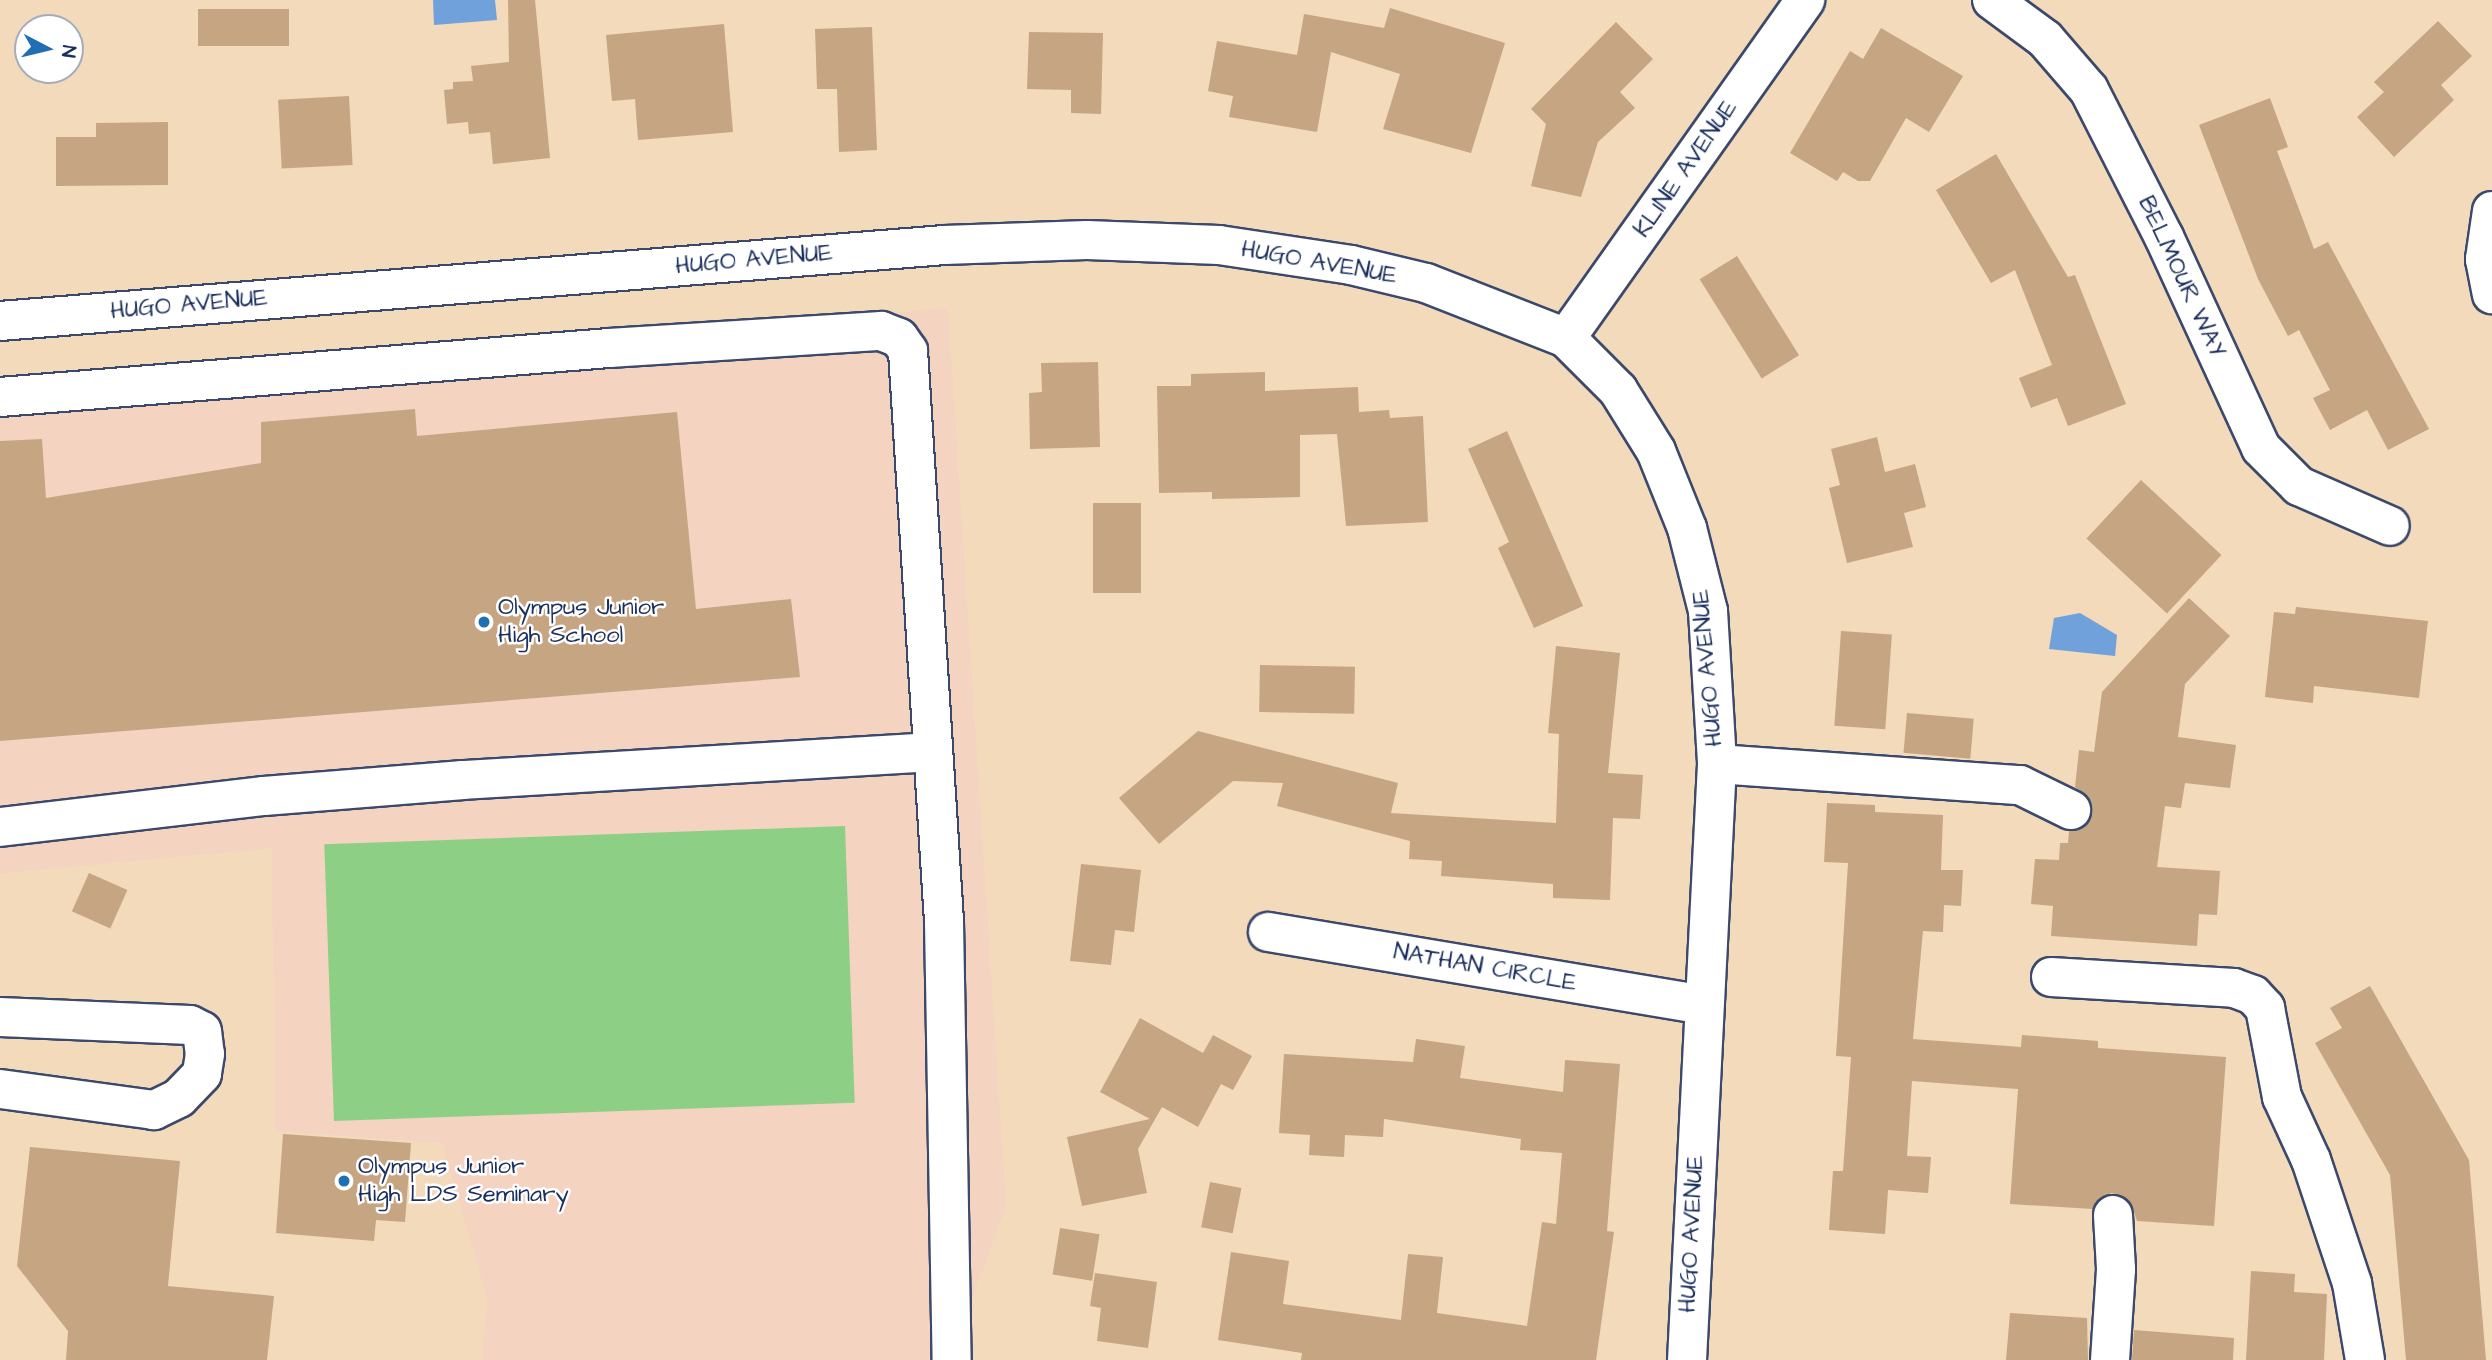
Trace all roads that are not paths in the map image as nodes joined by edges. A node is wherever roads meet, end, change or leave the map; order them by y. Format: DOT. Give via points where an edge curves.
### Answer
graph roads {
  1 [pos="1805,0"];
  2 [pos="1992,0"];
  3 [pos="2492,211"];
  4 [pos="2492,294"];
  5 [pos="0,320"];
  6 [pos="1566,338"];
  7 [pos="0,397"];
  8 [pos="2390,526"];
  9 [pos="931,752"];
  10 [pos="1717,764"];
  11 [pos="2071,810"];
  12 [pos="0,827"];
  13 [pos="1268,932"];
  14 [pos="2051,977"];
  15 [pos="1702,1004"];
  16 [pos="0,1017"];
  17 [pos="0,1088"];
  18 [pos="2113,1215"];
  19 [pos="952,1360"];
  20 [pos="1687,1360"];
  21 [pos="2110,1360"];
  22 [pos="2365,1360"];
  1 -- 6 [label="street, KLINE AVENUE"];
  2 -- 8 [label="street, BELMOUR WAY" via="2045,39 2089,90 2164,237 2261,448 2282,474 2299,486"];
  3 -- 4 [label="street" via="2485,259"];
  5 -- 6 [label="street, HUGO AVENUE" via="944,245 1087,240 1219,245 1351,265 1426,283"];
  6 -- 10 [label="street, HUGO AVENUE" via="1618,390 1656,451 1687,528 1708,611"];
  7 -- 9 [label="street" via="881,331 899,338 908,351"];
  9 -- 12 [label="street" via="436,782"];
  9 -- 19 [label="street" via="944,922"];
  10 -- 11 [label="street" via="2020,785"];
  10 -- 15 [label="street, HUGO AVENUE"];
  13 -- 15 [label="street, NATHAN CIRCLE"];
  14 -- 22 [label="street" via="2234,988 2253,995 2265,1008 2283,1097 2311,1160 2352,1283"];
  15 -- 20 [label="street, HUGO AVENUE"];
  16 -- 17 [label="street" via="190,1025 202,1031 205,1054 202,1074 179,1098 154,1110"];
  18 -- 21 [label="street" via="2116,1269"];
}
